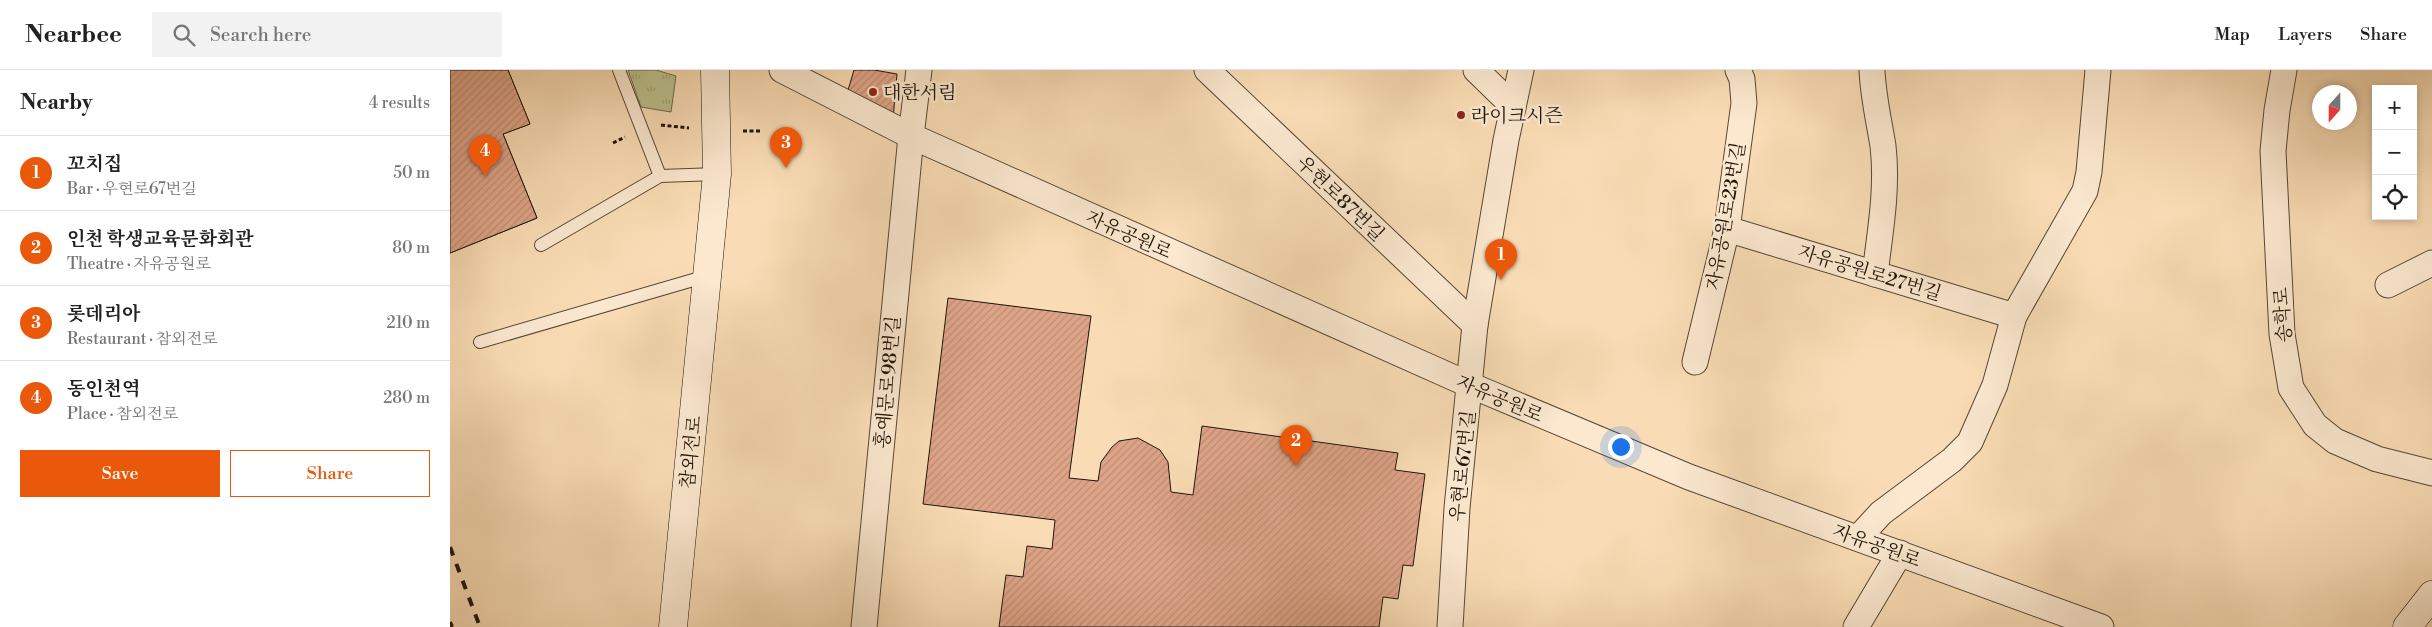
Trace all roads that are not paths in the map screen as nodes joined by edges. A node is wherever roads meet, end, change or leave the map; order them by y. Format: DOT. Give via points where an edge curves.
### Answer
graph roads {
  1 [pos="619,70"];
  2 [pos="715,70"];
  3 [pos="782,70"];
  4 [pos="919,70"];
  5 [pos="1207,70"];
  6 [pos="1476,70"];
  7 [pos="1521,70"];
  8 [pos="1738,70"];
  9 [pos="1872,70"];
  10 [pos="2098,70"];
  11 [pos="2284,70"];
  12 [pos="1513,106"];
  13 [pos="911,136"];
  14 [pos="717,174"];
  15 [pos="660,176"];
  16 [pos="1726,229"];
  17 [pos="541,245"];
  18 [pos="2432,263"];
  19 [pos="1875,274"];
  20 [pos="707,276"];
  21 [pos="2388,285"];
  22 [pos="2014,316"];
  23 [pos="1475,325"];
  24 [pos="480,342"];
  25 [pos="1695,362"];
  26 [pos="1470,386"];
  27 [pos="2432,473"];
  28 [pos="1858,538"];
  29 [pos="1900,553"];
  30 [pos="2432,595"];
  31 [pos="673,627"];
  32 [pos="864,627"];
  33 [pos="1450,627"];
  34 [pos="1856,627"];
  35 [pos="2101,627"];
  36 [pos="2407,627"];
  1 -- 15 [label="lane"];
  2 -- 14 [label="main road, 참외전로"];
  3 -- 13 [label="street, 자유공원로"];
  4 -- 13 [label="street"];
  5 -- 23 [label="street, 우현로87번길"];
  6 -- 12 [label="street"];
  7 -- 12 [label="street, 우현로67번길"];
  8 -- 16 [label="street, 자유공원로23번길" via="1744,103"];
  9 -- 19 [label="street" via="1873,98 1883,147 1884,193"];
  10 -- 22 [label="street" via="2085,191"];
  11 -- 27 [label="street, 송학로" via="2273,151 2282,334 2291,388 2315,425 2335,441 2377,459"];
  12 -- 23 [label="street, 우현로67번길"];
  13 -- 26 [label="street, 자유공원로"];
  13 -- 32 [label="street, 홍예문로98번길"];
  14 -- 15 [label="lane"];
  14 -- 20 [label="main road, 참외전로"];
  15 -- 17 [label="lane"];
  16 -- 19 [label="street, 자유공원로27번길"];
  16 -- 25 [label="street, 자유공원로23번길"];
  18 -- 21 [label="street"];
  19 -- 22 [label="street, 자유공원로27번길"];
  20 -- 24 [label="lane"];
  20 -- 31 [label="main road, 참외전로"];
  22 -- 28 [label="street" via="1994,385 1970,442 1952,460 1881,513"];
  23 -- 26 [label="street, 우현로67번길"];
  26 -- 28 [label="street, 자유공원로" via="1689,477"];
  26 -- 33 [label="street, 우현로67번길" via="1457,508"];
  28 -- 29 [label="street, 자유공원로"];
  29 -- 34 [label="street"];
  29 -- 35 [label="street, 자유공원로"];
  30 -- 36 [label="main road"];
}
